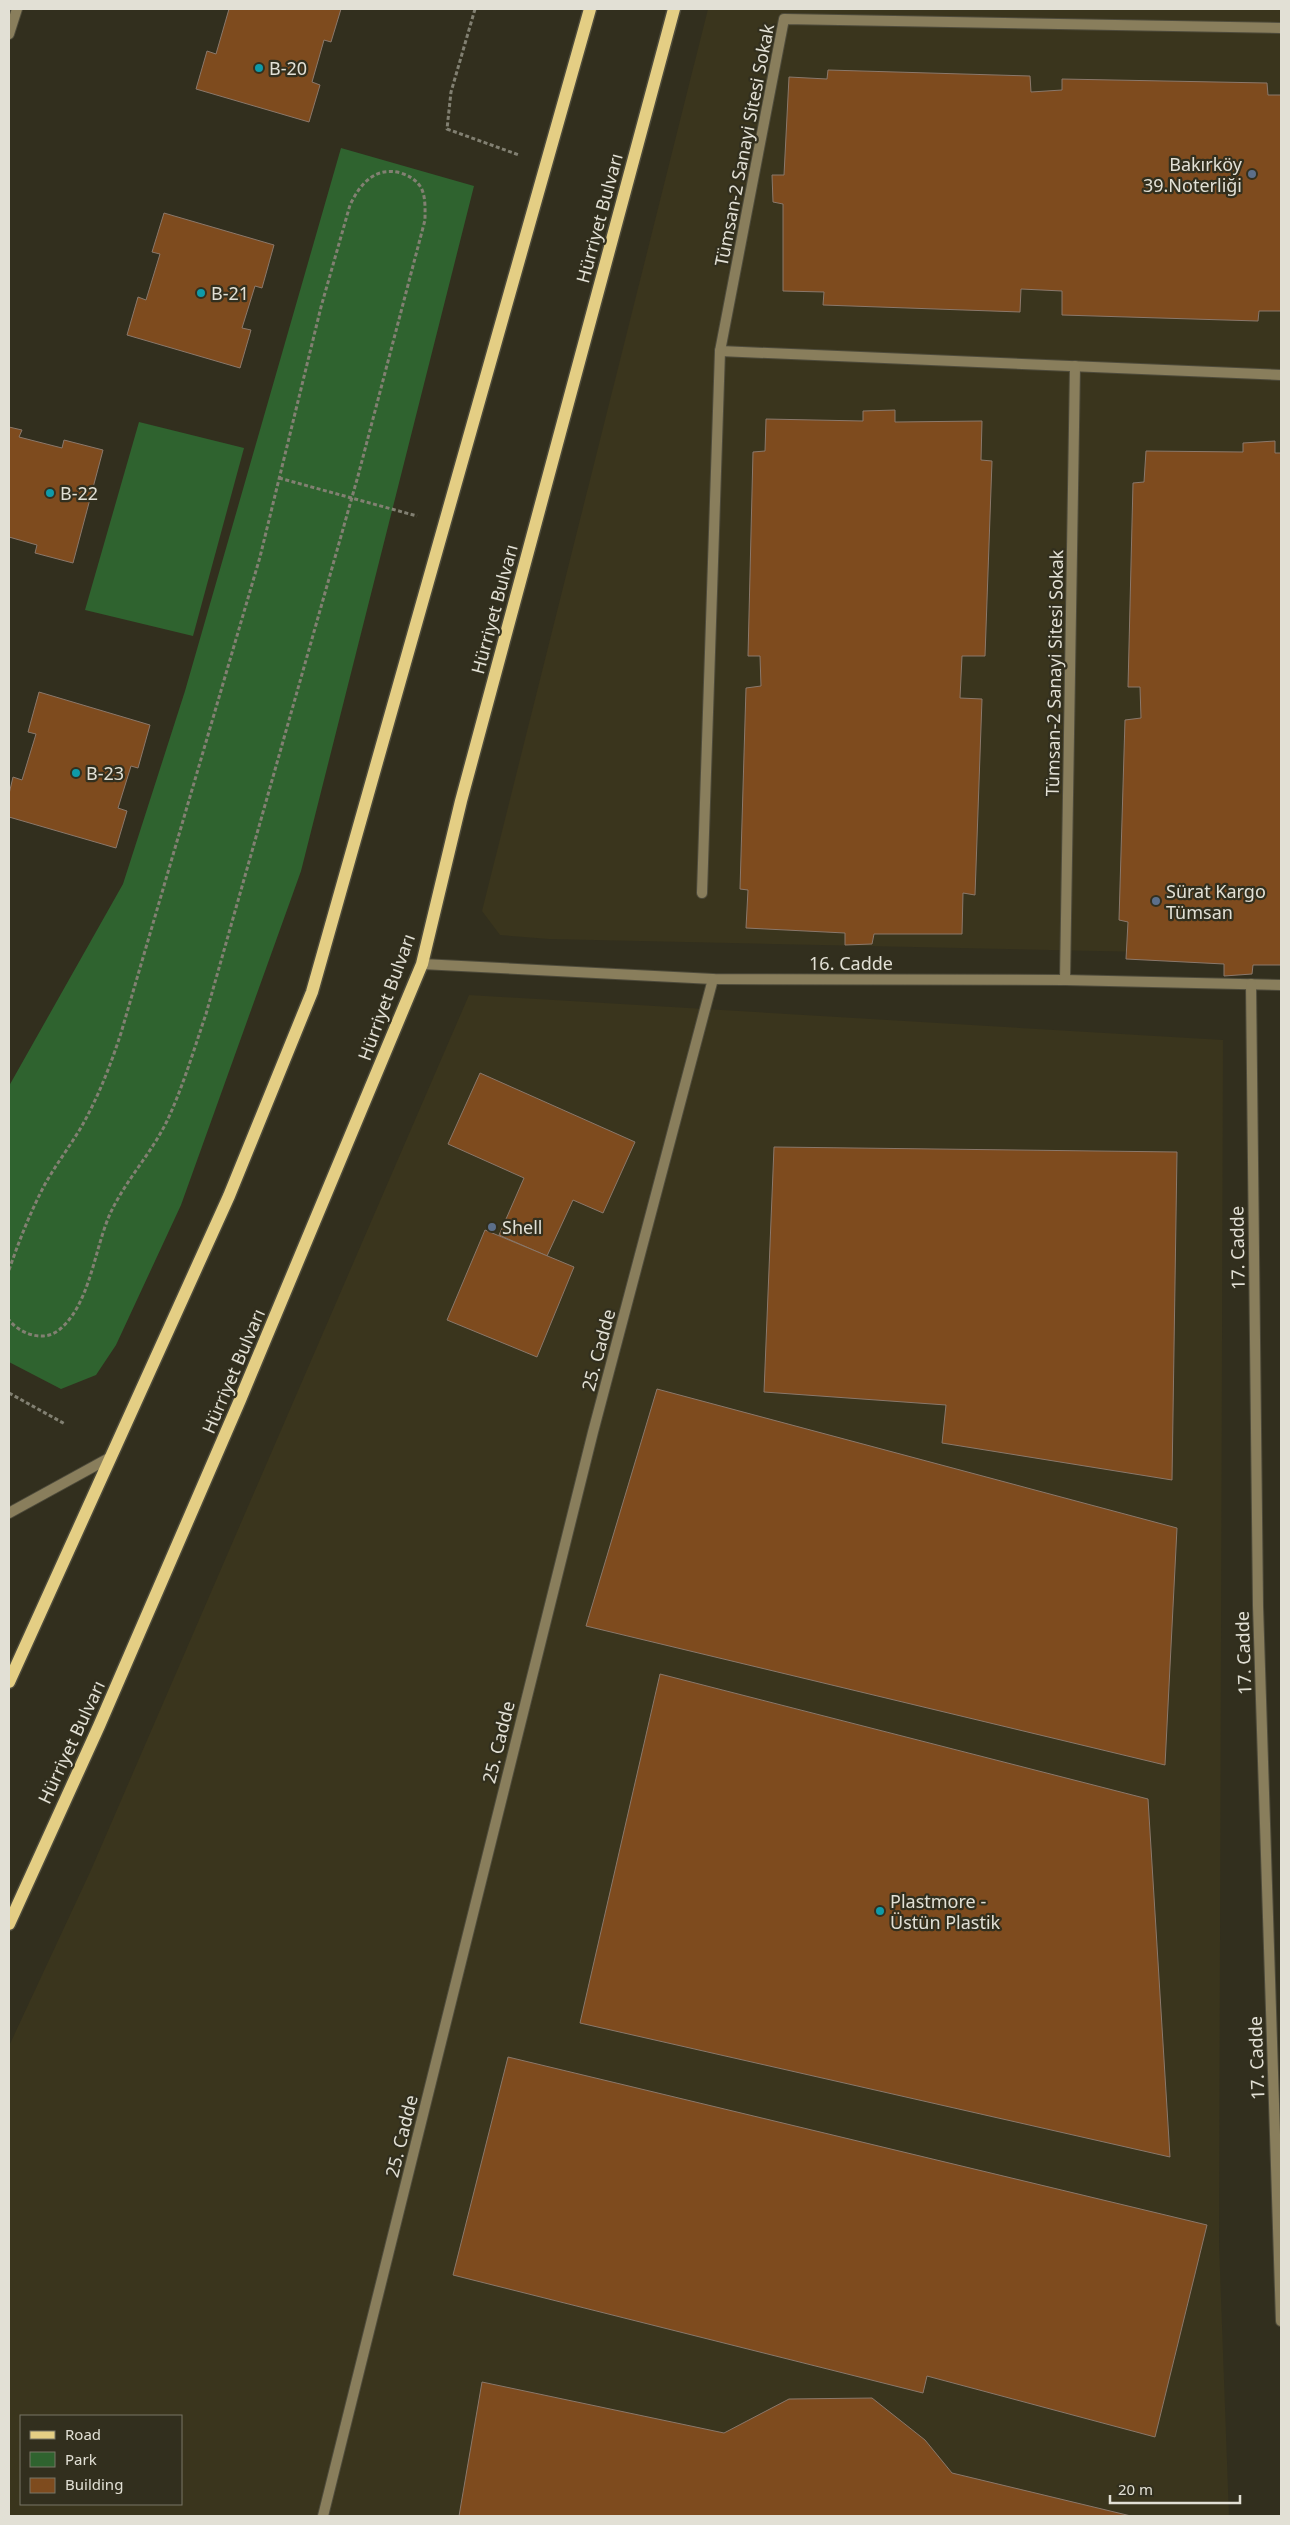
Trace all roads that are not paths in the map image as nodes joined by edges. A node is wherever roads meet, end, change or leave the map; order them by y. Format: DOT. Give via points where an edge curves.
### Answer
graph roads {
  1 [pos="17,9"];
  2 [pos="590,9"];
  3 [pos="674,9"];
  4 [pos="1281,28"];
  5 [pos="9,34"];
  6 [pos="720,351"];
  7 [pos="1076,366"];
  8 [pos="1281,375"];
  9 [pos="702,893"];
  10 [pos="422,964"];
  11 [pos="713,978"];
  12 [pos="1065,980"];
  13 [pos="1251,984"];
  14 [pos="1281,985"];
  15 [pos="111,1457"];
  16 [pos="9,1514"];
  17 [pos="9,1682"];
  18 [pos="9,1924"];
  19 [pos="1281,2322"];
  20 [pos="323,2516"];
  1 -- 5 [label="street"];
  2 -- 15 [label="main road" via="312,992 229,1196"];
  3 -- 10 [label="main road, Hürriyet Bulvarı" via="461,801"];
  4 -- 6 [label="street, Tümsan-2 Sanayi Sitesi Sokak" via="784,20"];
  6 -- 7 [label="street"];
  6 -- 9 [label="street, Tümsan-2 Sanayi Sitesi Sokak"];
  7 -- 8 [label="street"];
  7 -- 12 [label="street, Tümsan-2 Sanayi Sitesi Sokak"];
  10 -- 11 [label="street, 16. Cadde"];
  10 -- 18 [label="main road, Hürriyet Bulvarı" via="240,1400 103,1717"];
  11 -- 12 [label="street, 16. Cadde"];
  11 -- 20 [label="street, 25. Cadde" via="590,1442"];
  12 -- 13 [label="street, 16. Cadde"];
  13 -- 14 [label="street, 16. Cadde"];
  13 -- 19 [label="street, 17. Cadde" via="1258,1606"];
  15 -- 16 [label="street"];
  15 -- 17 [label="main road"];
}
